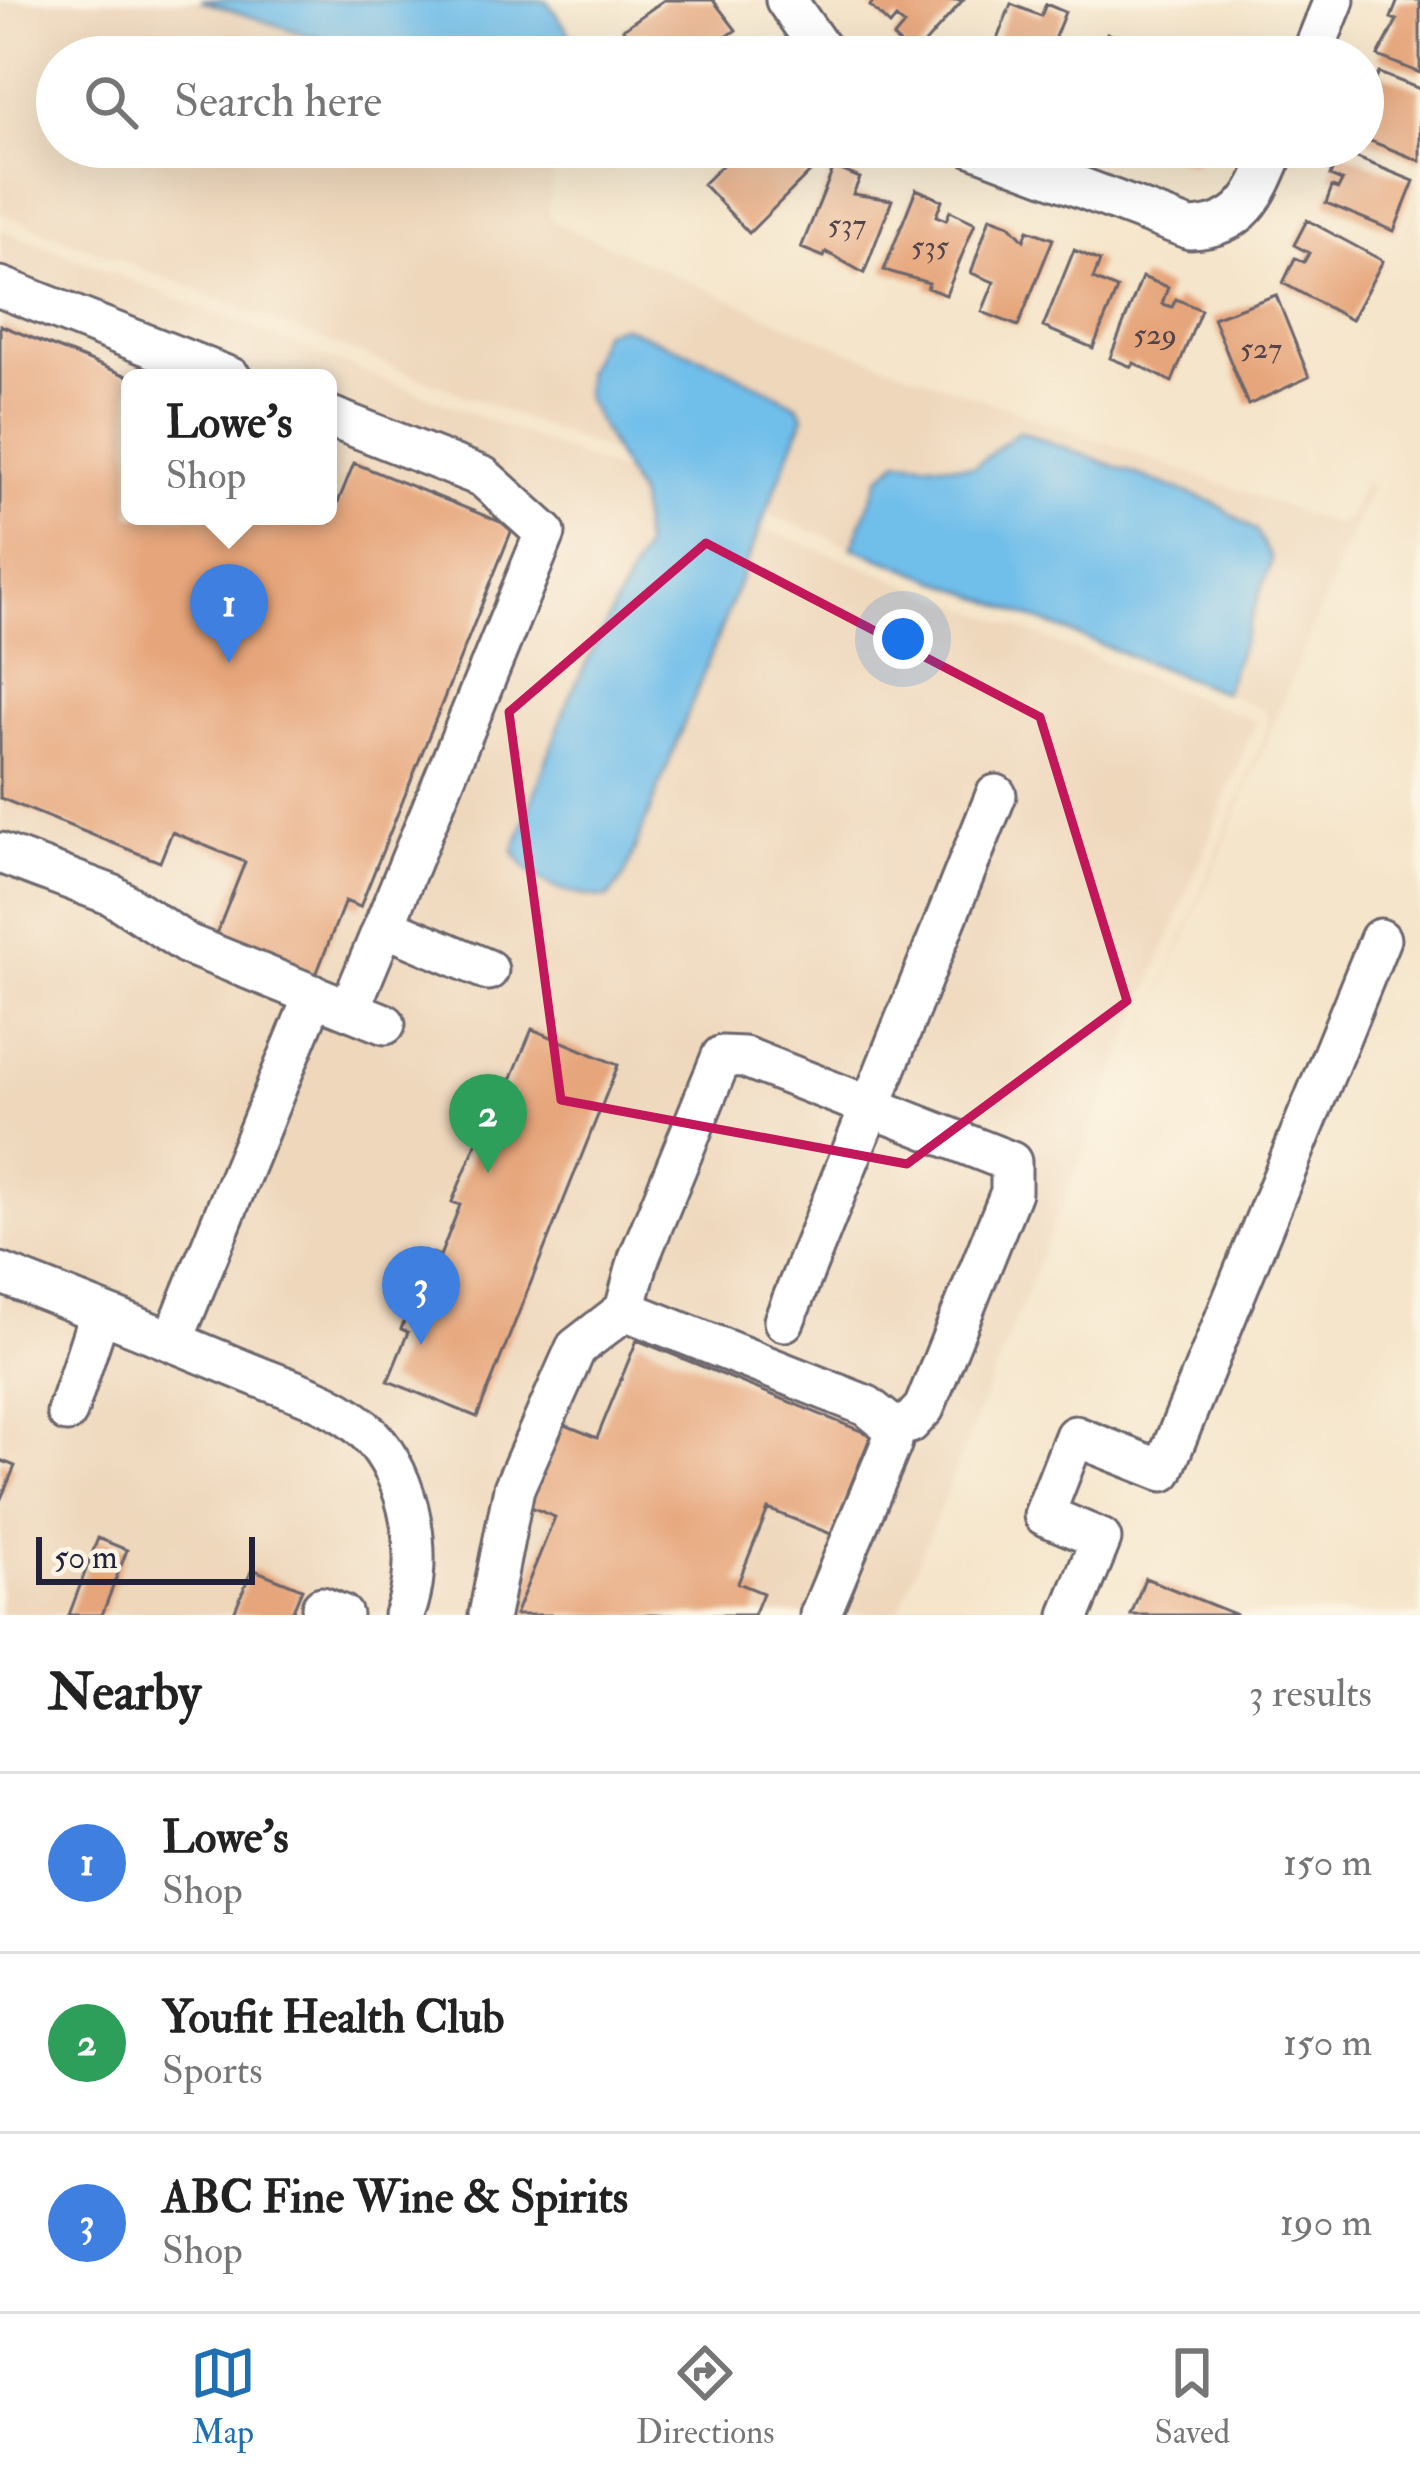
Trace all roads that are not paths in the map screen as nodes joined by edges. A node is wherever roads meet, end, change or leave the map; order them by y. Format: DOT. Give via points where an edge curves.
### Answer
graph roads {
  1 [pos="786,0"];
  2 [pos="1334,0"];
  3 [pos="811,36"];
  4 [pos="1319,36"];
  5 [pos="1029,168"];
  6 [pos="1267,168"];
  7 [pos="0,287"];
  8 [pos="208,369"];
  9 [pos="337,420"];
  10 [pos="996,795"];
  11 [pos="0,853"];
  12 [pos="384,926"];
  13 [pos="1379,939"];
  14 [pos="488,970"];
  15 [pos="349,1009"];
  16 [pos="867,1106"];
  17 [pos="0,1273"];
  18 [pos="625,1310"];
  19 [pos="100,1312"];
  20 [pos="784,1321"];
  21 [pos="174,1338"];
  22 [pos="67,1412"];
  23 [pos="893,1427"];
  24 [pos="404,1615"];
  25 [pos="489,1615"];
  26 [pos="820,1615"];
  27 [pos="1070,1615"];
  1 -- 3 [label="street"];
  2 -- 4 [label="street"];
  5 -- 6 [label="street" via="1190,229 1226,224 1250,206"];
  7 -- 8 [label="street"];
  9 -- 12 [label="street" via="483,477 545,533"];
  10 -- 16 [label="street"];
  11 -- 15 [label="street" via="112,895 187,944"];
  12 -- 14 [label="street"];
  12 -- 15 [label="street"];
  13 -- 27 [label="street" via="1163,1471 1075,1436 1044,1515 1101,1539"];
  15 -- 21 [label="street"];
  16 -- 18 [label="street" via="744,1057 722,1056"];
  16 -- 20 [label="street"];
  16 -- 23 [label="street" via="1011,1162 1013,1174 924,1408"];
  17 -- 19 [label="street"];
  18 -- 23 [label="street" via="867,1406"];
  18 -- 25 [label="street" via="576,1348 567,1368 514,1488"];
  19 -- 21 [label="street"];
  19 -- 22 [label="street"];
  21 -- 24 [label="street" via="331,1407 369,1434 406,1508 413,1561"];
  23 -- 26 [label="street"];
}
